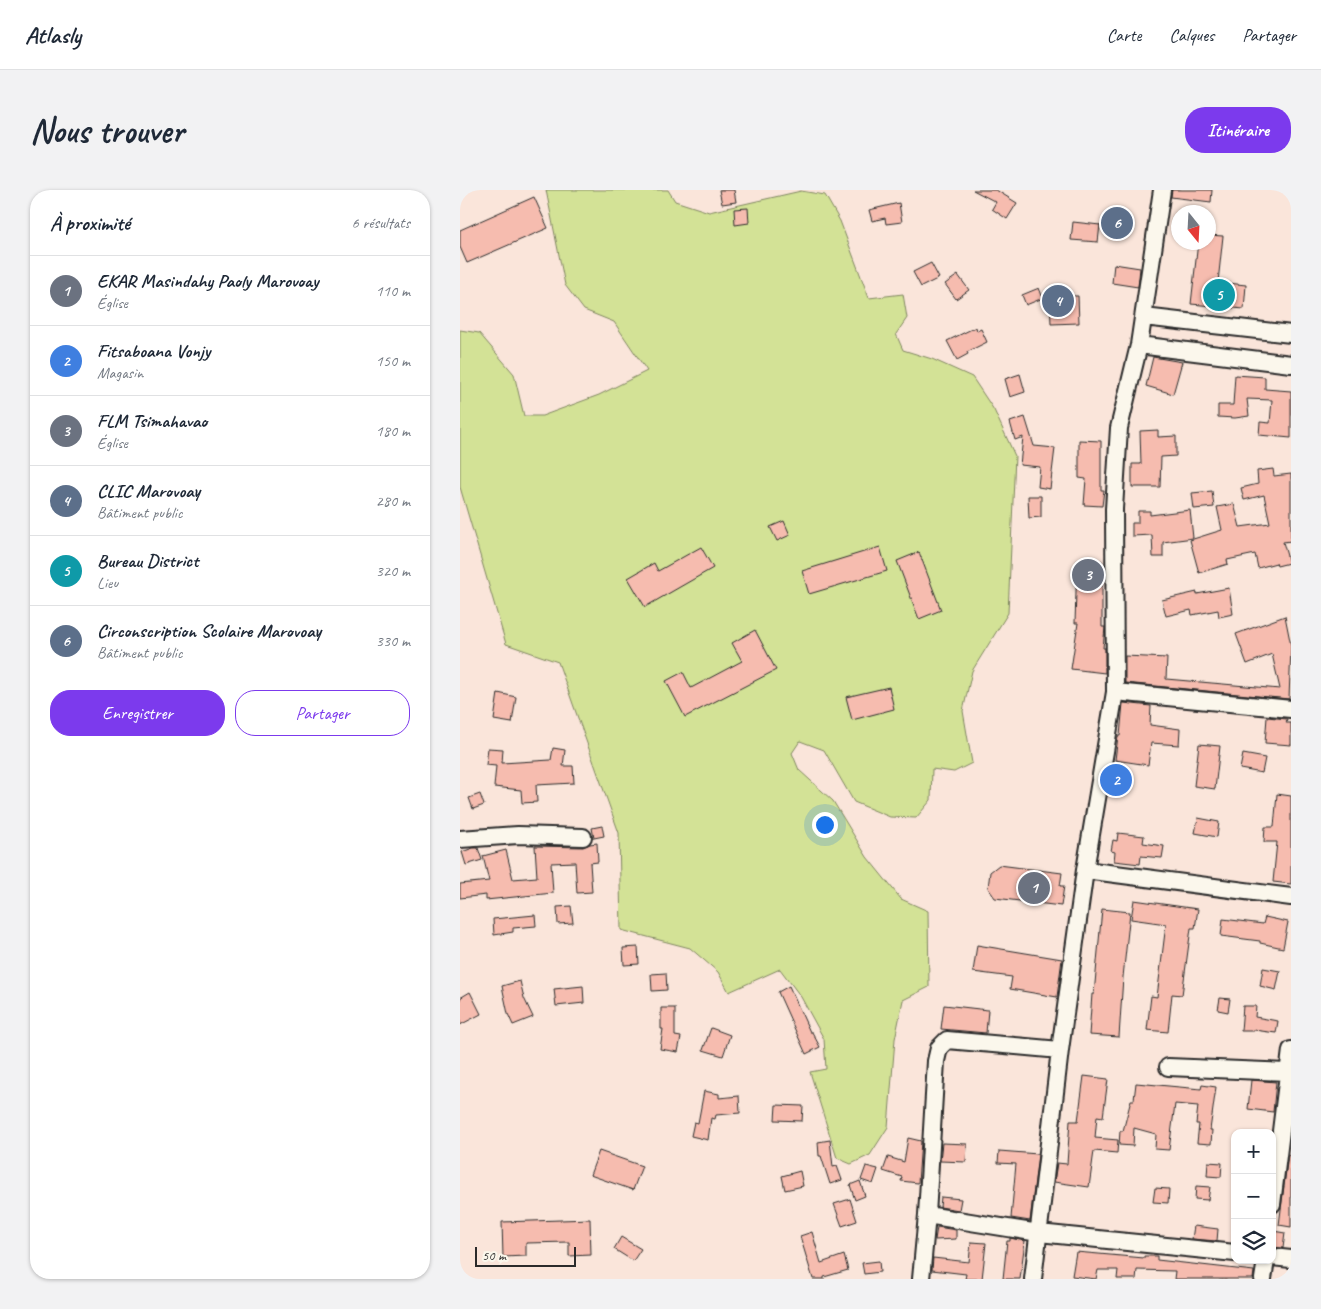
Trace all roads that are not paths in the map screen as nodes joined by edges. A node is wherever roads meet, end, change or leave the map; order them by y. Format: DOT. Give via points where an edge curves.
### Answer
graph roads {
  1 [pos="1162,190"];
  2 [pos="1144,317"];
  3 [pos="1291,334"];
  4 [pos="1139,345"];
  5 [pos="1291,364"];
  6 [pos="1115,692"];
  7 [pos="1291,709"];
  8 [pos="582,837"];
  9 [pos="460,839"];
  10 [pos="1085,870"];
  11 [pos="1291,896"];
  12 [pos="1060,1050"];
  13 [pos="1291,1050"];
  14 [pos="1168,1067"];
  15 [pos="1287,1072"];
  16 [pos="1275,1174"];
  17 [pos="927,1215"];
  18 [pos="1039,1233"];
  19 [pos="1231,1253"];
  20 [pos="1276,1257"];
  21 [pos="1291,1259"];
  22 [pos="1265,1264"];
  23 [pos="921,1279"];
  24 [pos="1033,1279"];
  25 [pos="1263,1279"];
  1 -- 2 [label="street"];
  2 -- 3 [label="street"];
  2 -- 4 [label="street"];
  4 -- 5 [label="street"];
  4 -- 6 [label="street" via="1119,428 1114,509"];
  6 -- 7 [label="street"];
  6 -- 10 [label="street"];
  8 -- 9 [label="street"];
  10 -- 11 [label="street"];
  10 -- 12 [label="street"];
  12 -- 17 [label="street" via="947,1040 939,1048"];
  12 -- 18 [label="street"];
  13 -- 15 [label="street"];
  14 -- 15 [label="street"];
  15 -- 16 [label="street"];
  17 -- 18 [label="street"];
  17 -- 23 [label="street"];
  18 -- 19 [label="street"];
  18 -- 24 [label="street"];
  20 -- 21 [label="street"];
  22 -- 25 [label="street"];
}
